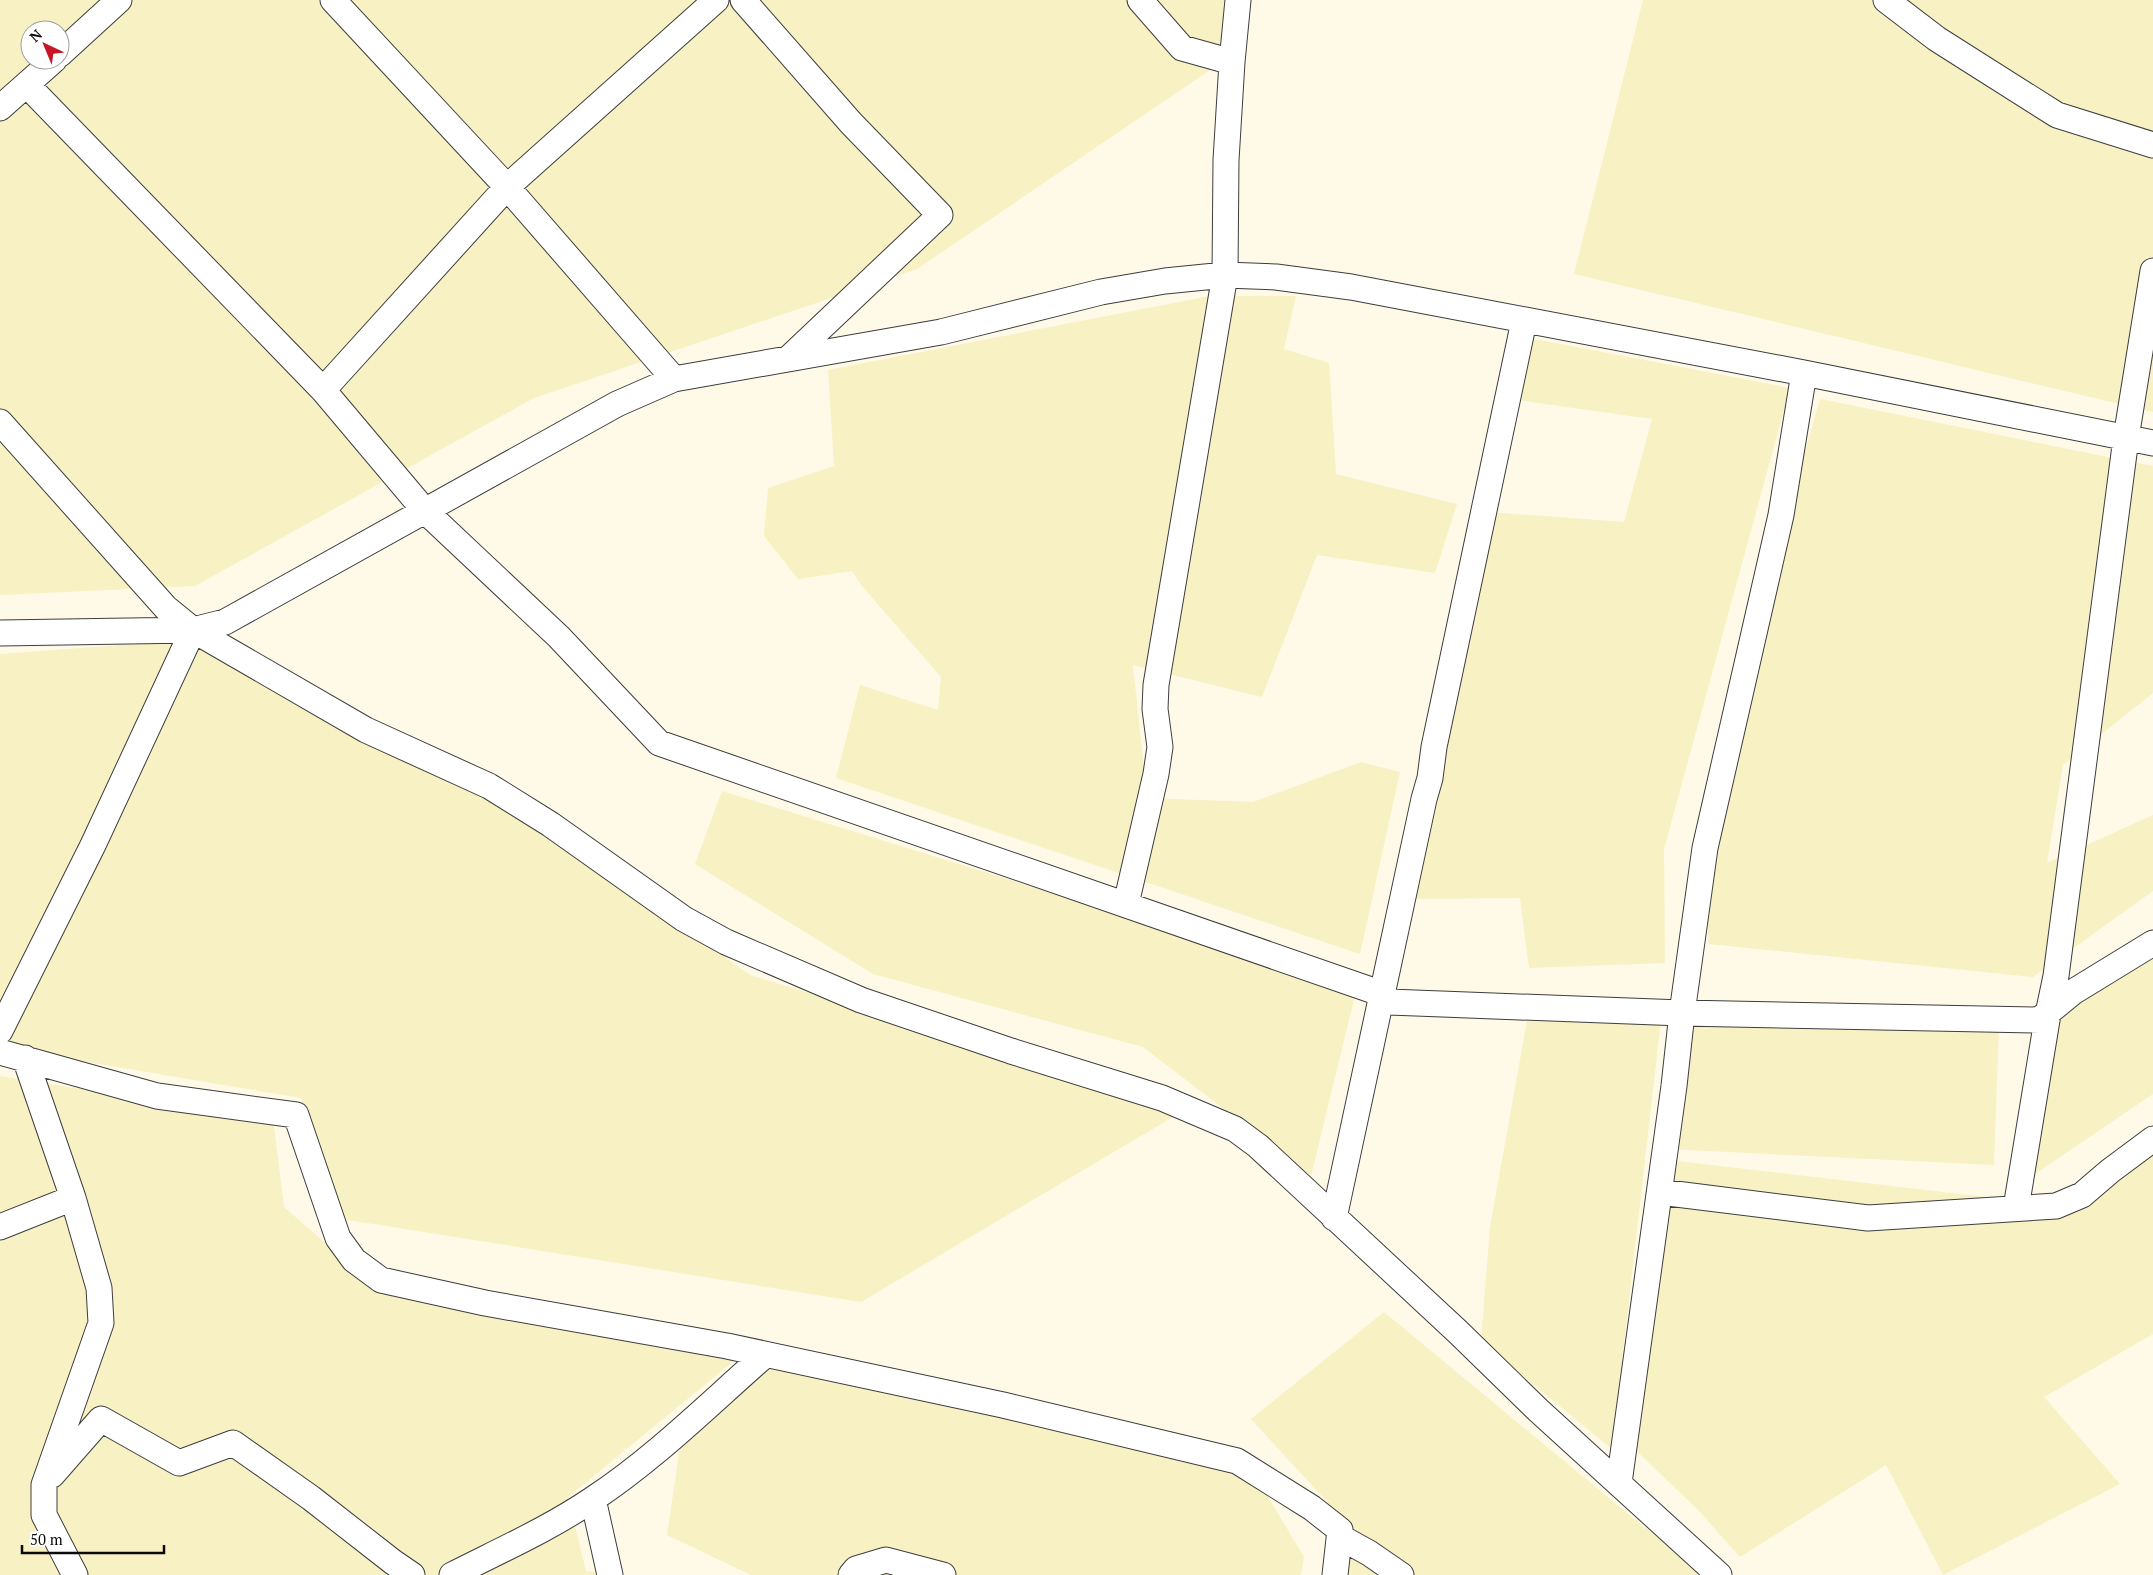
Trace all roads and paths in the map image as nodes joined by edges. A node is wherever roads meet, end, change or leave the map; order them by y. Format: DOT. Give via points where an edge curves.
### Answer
graph roads {
  1 [pos="119,0"];
  2 [pos="333,0"];
  3 [pos="716,0"];
  4 [pos="743,0"];
  5 [pos="1140,0"];
  6 [pos="1238,0"];
  7 [pos="1886,0"];
  8 [pos="70,45"];
  9 [pos="1232,62"];
  10 [pos="43,70"];
  11 [pos="27,85"];
  12 [pos="0,108"];
  13 [pos="2153,145"];
  14 [pos="507,187"];
  15 [pos="2153,271"];
  16 [pos="1225,274"];
  17 [pos="1524,321"];
  18 [pos="788,359"];
  19 [pos="1804,373"];
  20 [pos="674,379"];
  21 [pos="323,390"];
  22 [pos="0,422"];
  23 [pos="2126,438"];
  24 [pos="2153,444"];
  25 [pos="425,511"];
  26 [pos="193,630"];
  27 [pos="0,634"];
  28 [pos="1126,904"];
  29 [pos="2153,943"];
  30 [pos="1380,996"];
  31 [pos="1682,1013"];
  32 [pos="2048,1014"];
  33 [pos="0,1031"];
  34 [pos="0,1052"];
  35 [pos="25,1058"];
  36 [pos="2153,1139"];
  37 [pos="1660,1192"];
  38 [pos="73,1198"];
  39 [pos="2016,1208"];
  40 [pos="1334,1218"];
  41 [pos="0,1227"];
  42 [pos="765,1355"];
  43 [pos="1619,1483"];
  44 [pos="44,1485"];
  45 [pos="593,1499"];
  46 [pos="1340,1537"];
  47 [pos="75,1575"];
  48 [pos="412,1575"];
  49 [pos="452,1575"];
  50 [pos="610,1575"];
  51 [pos="851,1575"];
  52 [pos="943,1575"];
  53 [pos="1335,1575"];
  54 [pos="1401,1575"];
  55 [pos="1719,1575"];
  1 -- 8 [label="street"];
  2 -- 14 [label="street"];
  3 -- 14 [label="street"];
  4 -- 18 [label="street" via="852,123 940,215"];
  5 -- 9 [label="street" via="1182,48"];
  6 -- 9 [label="street"];
  7 -- 13 [label="street" via="1937,39 2057,115"];
  9 -- 16 [label="street" via="1226,160"];
  10 -- 11 [label="street"];
  11 -- 12 [label="street"];
  11 -- 21 [label="street"];
  14 -- 20 [label="street"];
  14 -- 21 [label="street"];
  15 -- 23 [label="street"];
  16 -- 17 [label="street" via="1351,286"];
  16 -- 18 [label="street" via="1101,292 941,332"];
  16 -- 28 [label="street" via="1156,685 1160,747 1156,774"];
  17 -- 19 [label="street"];
  17 -- 30 [label="street" via="1430,778"];
  18 -- 20 [label="street"];
  19 -- 23 [label="street"];
  19 -- 31 [label="street" via="1780,515 1705,848"];
  20 -- 25 [label="street" via="617,404"];
  21 -- 25 [label="street"];
  22 -- 26 [label="street" via="166,608"];
  23 -- 24 [label="street"];
  23 -- 32 [label="street" via="2056,976"];
  25 -- 26 [label="street" via="225,622"];
  25 -- 28 [label="street" via="559,637 659,743"];
  26 -- 27 [label="street"];
  26 -- 33 [label="street" via="93,845"];
  26 -- 40 [label="street" via="366,730 489,786 550,824 684,919 726,942 861,1000 1162,1098 1235,1129 1258,1146"];
  28 -- 30 [label="street" via="1374,991"];
  29 -- 32 [label="street" via="2074,992"];
  30 -- 31 [label="street" via="1389,1002"];
  30 -- 40 [label="street"];
  31 -- 32 [label="street" via="2039,1020"];
  31 -- 37 [label="street"];
  32 -- 39 [label="street"];
  34 -- 35 [label="street"];
  35 -- 38 [label="street"];
  35 -- 42 [label="street" via="157,1096 296,1115 338,1238 354,1260 381,1280 485,1303"];
  36 -- 39 [label="street" via="2082,1195 2056,1206"];
  37 -- 39 [label="street" via="1868,1218"];
  37 -- 43 [label="street"];
  38 -- 41 [label="street"];
  38 -- 44 [label="street" via="99,1288 101,1323"];
  40 -- 43 [label="street"];
  42 -- 45 [label="street" via="657,1450"];
  42 -- 46 [label="street" via="1003,1405 1237,1461 1312,1508 1340,1530"];
  43 -- 55 [label="street"];
  44 -- 47 [label="street" via="44,1515"];
  44 -- 48 [label="street" via="101,1419 179,1463 233,1443"];
  45 -- 49 [label="street"];
  45 -- 50 [label="street"];
  46 -- 53 [label="street"];
  46 -- 54 [label="street"];
  51 -- 52 [label="street" via="856,1569 886,1560"];
}
